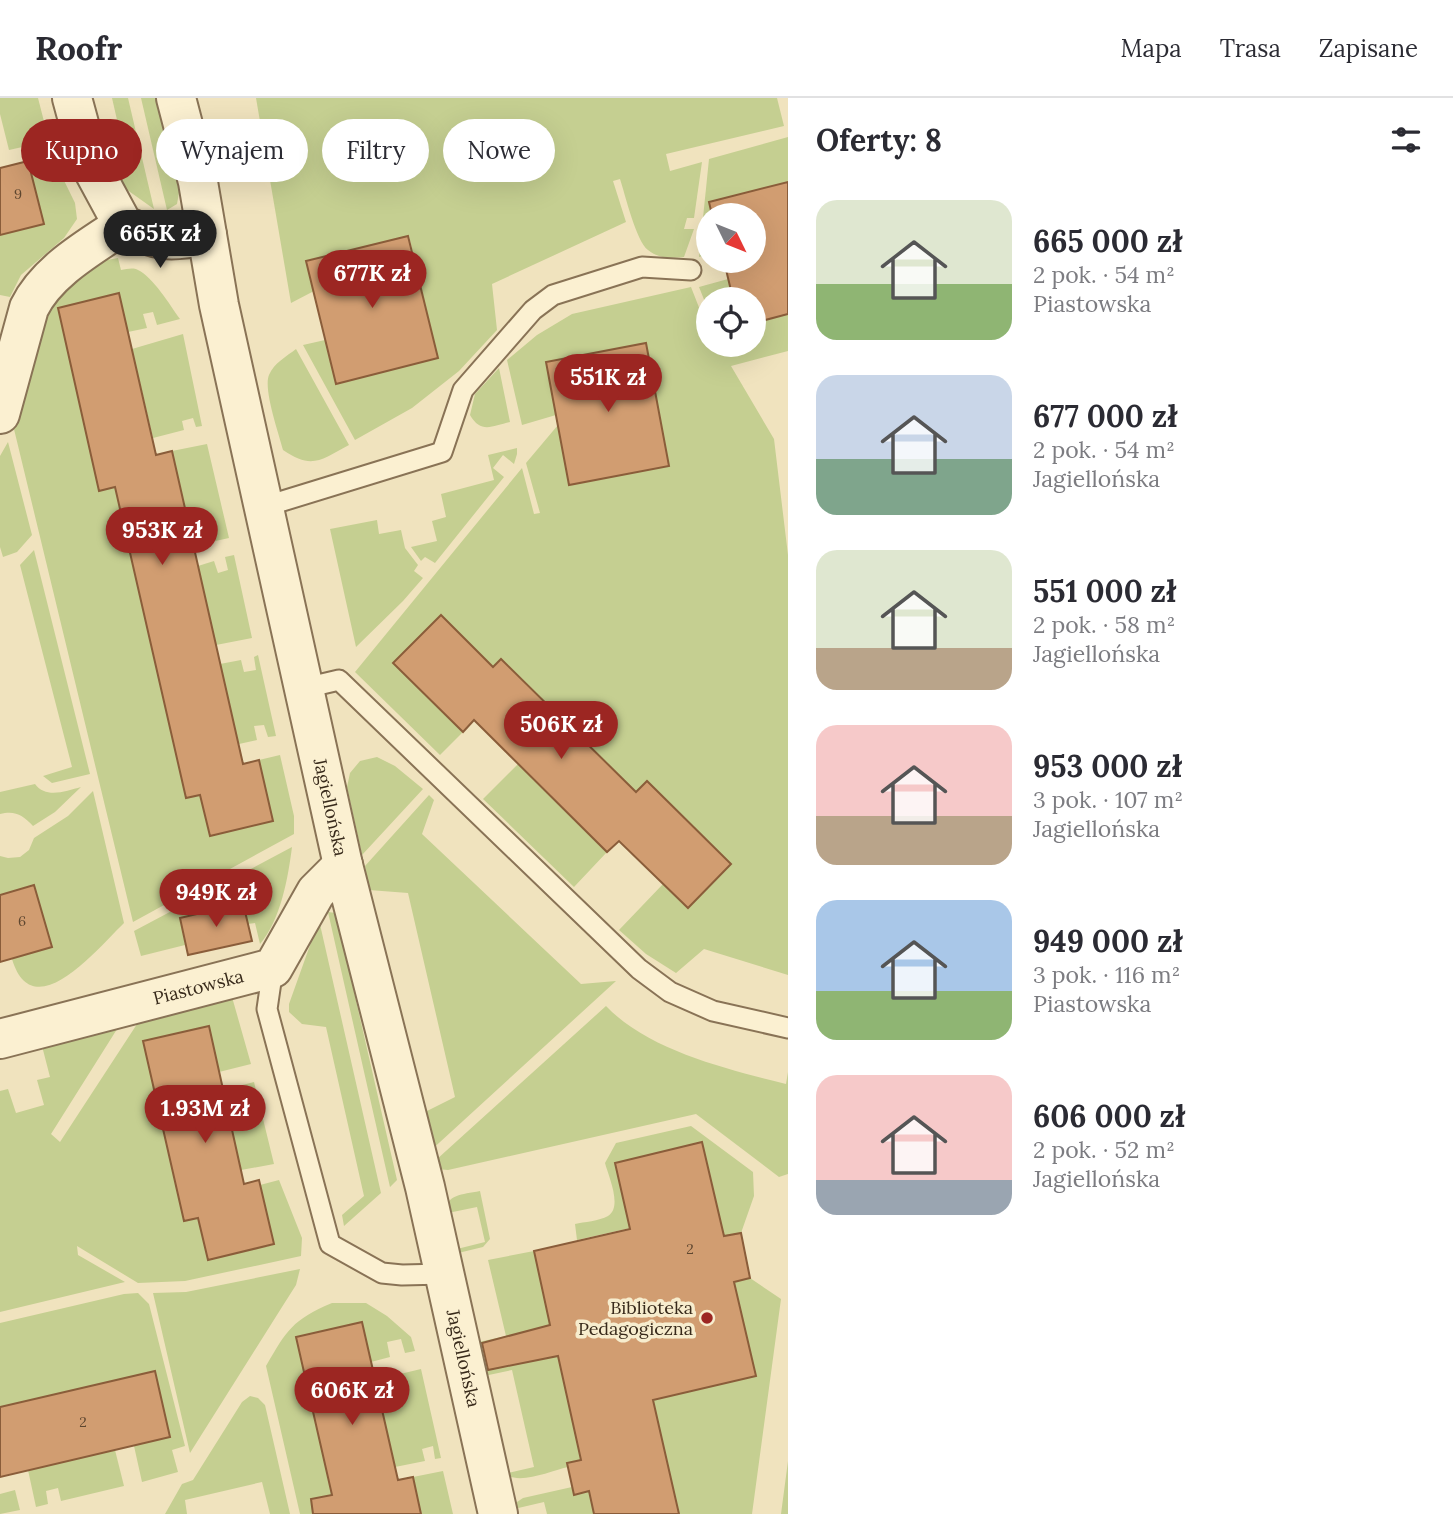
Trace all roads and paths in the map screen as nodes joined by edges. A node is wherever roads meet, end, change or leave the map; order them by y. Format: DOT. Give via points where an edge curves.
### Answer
graph roads {
  1 [pos="72,98"];
  2 [pos="176,98"];
  3 [pos="123,225"];
  4 [pos="207,235"];
  5 [pos="691,271"];
  6 [pos="0,414"];
  7 [pos="263,507"];
  8 [pos="305,688"];
  9 [pos="343,865"];
  10 [pos="273,968"];
  11 [pos="788,1028"];
  12 [pos="0,1039"];
  13 [pos="443,1274"];
  14 [pos="498,1514"];
  1 -- 3 [label="street" via="90,163"];
  2 -- 4 [label="street, Jagiellońska"];
  3 -- 4 [label="street" via="167,241"];
  3 -- 6 [label="street" via="37,292"];
  4 -- 7 [label="street, Jagiellońska"];
  5 -- 7 [label="lane" via="642,267 553,295 533,310 463,390 442,452"];
  7 -- 8 [label="street, Jagiellońska"];
  8 -- 9 [label="street, Jagiellońska"];
  8 -- 11 [label="lane" via="339,680 639,969 670,992 713,1011"];
  9 -- 10 [label="street" via="316,892"];
  9 -- 13 [label="street, Jagiellońska"];
  10 -- 12 [label="street, Piastowska"];
  10 -- 13 [label="lane" via="267,1009 330,1244 382,1273"];
  13 -- 14 [label="street, Jagiellońska"];
}
